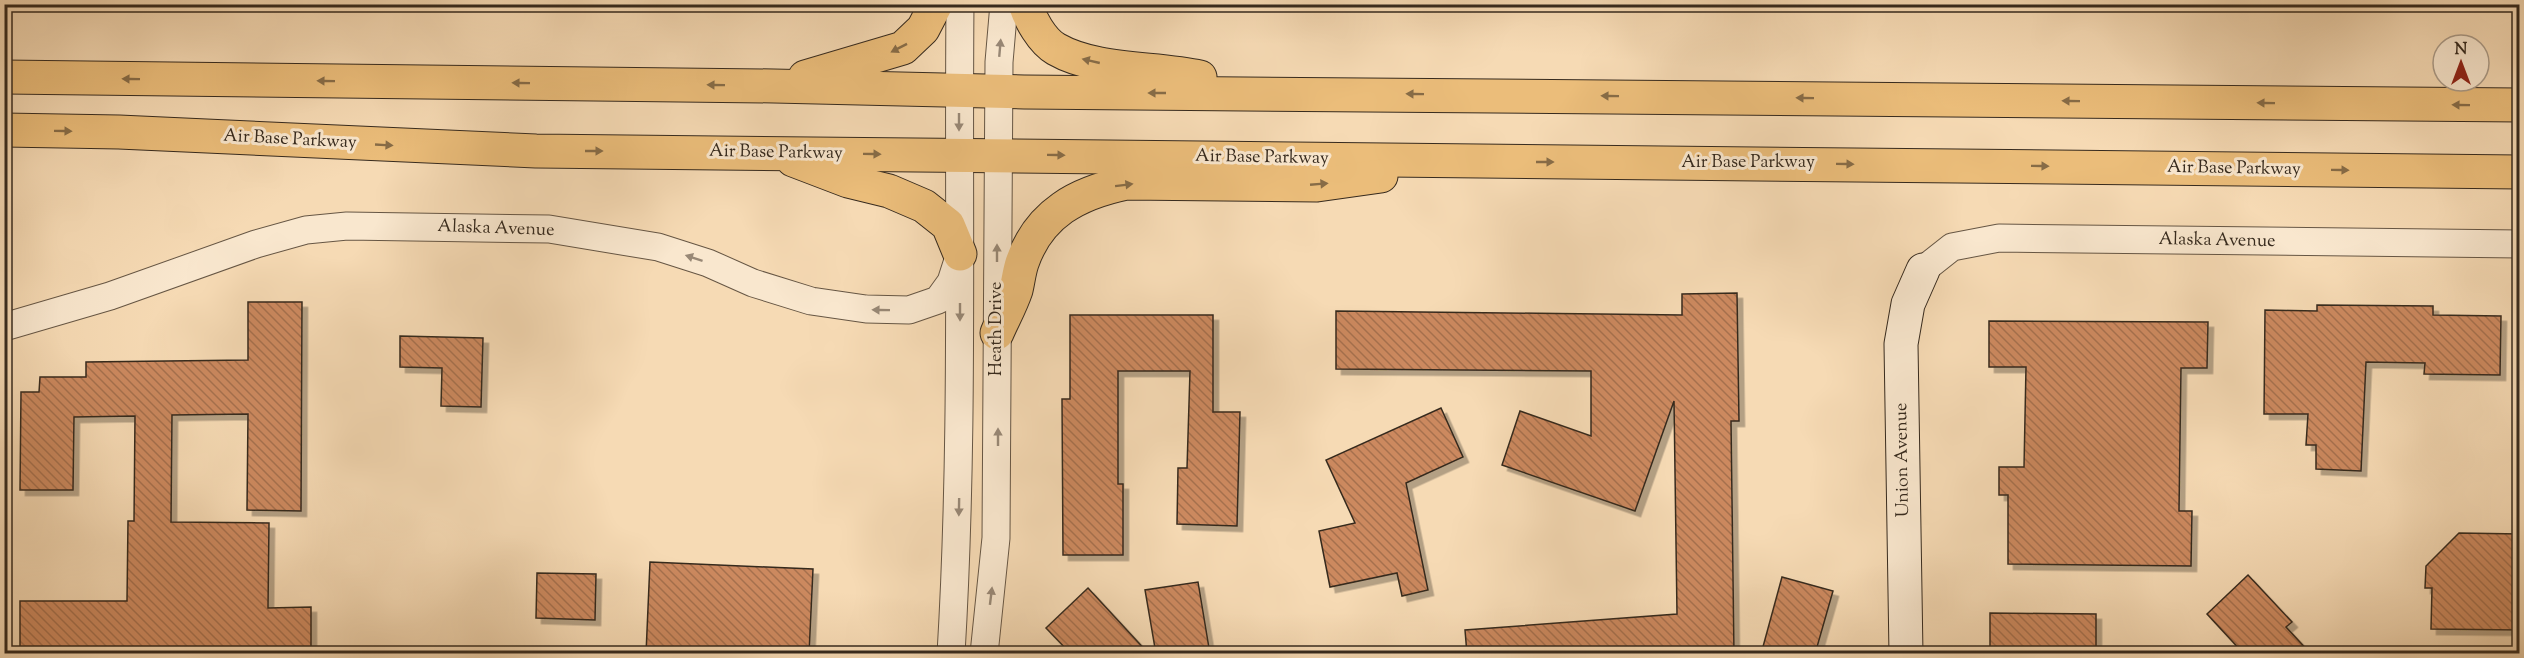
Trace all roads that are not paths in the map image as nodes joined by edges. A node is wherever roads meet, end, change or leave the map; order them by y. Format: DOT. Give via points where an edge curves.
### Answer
graph roads {
  1 [pos="936,4"];
  2 [pos="960,4"];
  3 [pos="1004,4"];
  4 [pos="1024,4"];
  5 [pos="4,77"];
  6 [pos="774,86"];
  7 [pos="959,90"];
  8 [pos="999,91"];
  9 [pos="1272,93"];
  10 [pos="2520,105"];
  11 [pos="4,130"];
  12 [pos="772,152"];
  13 [pos="959,155"];
  14 [pos="998,155"];
  15 [pos="1487,161"];
  16 [pos="2520,172"];
  17 [pos="2520,244"];
  18 [pos="960,254"];
  19 [pos="1923,270"];
  20 [pos="4,327"];
  21 [pos="997,333"];
  22 [pos="951,654"];
  23 [pos="984,654"];
  24 [pos="1906,654"];
  1 -- 6 [label="main road, one-way" via="923,29 903,48"];
  2 -- 7 [label="street, Heath Drive"];
  8 -- 3 [label="street, Heath Drive, one-way"];
  9 -- 4 [label="main road, one-way" via="1176,72 1078,58 1054,48"];
  6 -- 5 [label="main road, one-way"];
  6 -- 7 [label="main road"];
  7 -- 8 [label="main road"];
  7 -- 13 [label="street, Heath Drive, one-way"];
  9 -- 8 [label="main road, one-way"];
  8 -- 14 [label="street, Heath Drive"];
  10 -- 9 [label="main road, one-way"];
  11 -- 12 [label="main road, Air Base Parkway, one-way" via="536,151"];
  12 -- 13 [label="main road, Air Base Parkway, one-way"];
  12 -- 18 [label="main road" via="924,206 948,225"];
  13 -- 14 [label="main road, Air Base Parkway"];
  13 -- 18 [label="street, Heath Drive"];
  14 -- 15 [label="main road, Air Base Parkway, one-way"];
  21 -- 14 [label="street, Heath Drive, one-way"];
  15 -- 16 [label="main road, Air Base Parkway, one-way"];
  21 -- 15 [label="main road, one-way" via="1037,233 1071,201 1098,189 1126,183 1317,185"];
  17 -- 19 [label="street, Alaska Avenue" via="1999,238 1952,247"];
  18 -- 20 [label="street, Alaska Avenue, one-way" via="951,282 938,300 909,310 866,309 812,301 658,247 613,239 549,229 347,226 306,230 256,244 110,296"];
  18 -- 22 [label="street, Heath Drive, one-way" via="959,493"];
  19 -- 24 [label="street, Union Avenue" via="1908,304 1901,344"];
  23 -- 21 [label="street, Heath Drive, one-way" via="996,538"];
}
